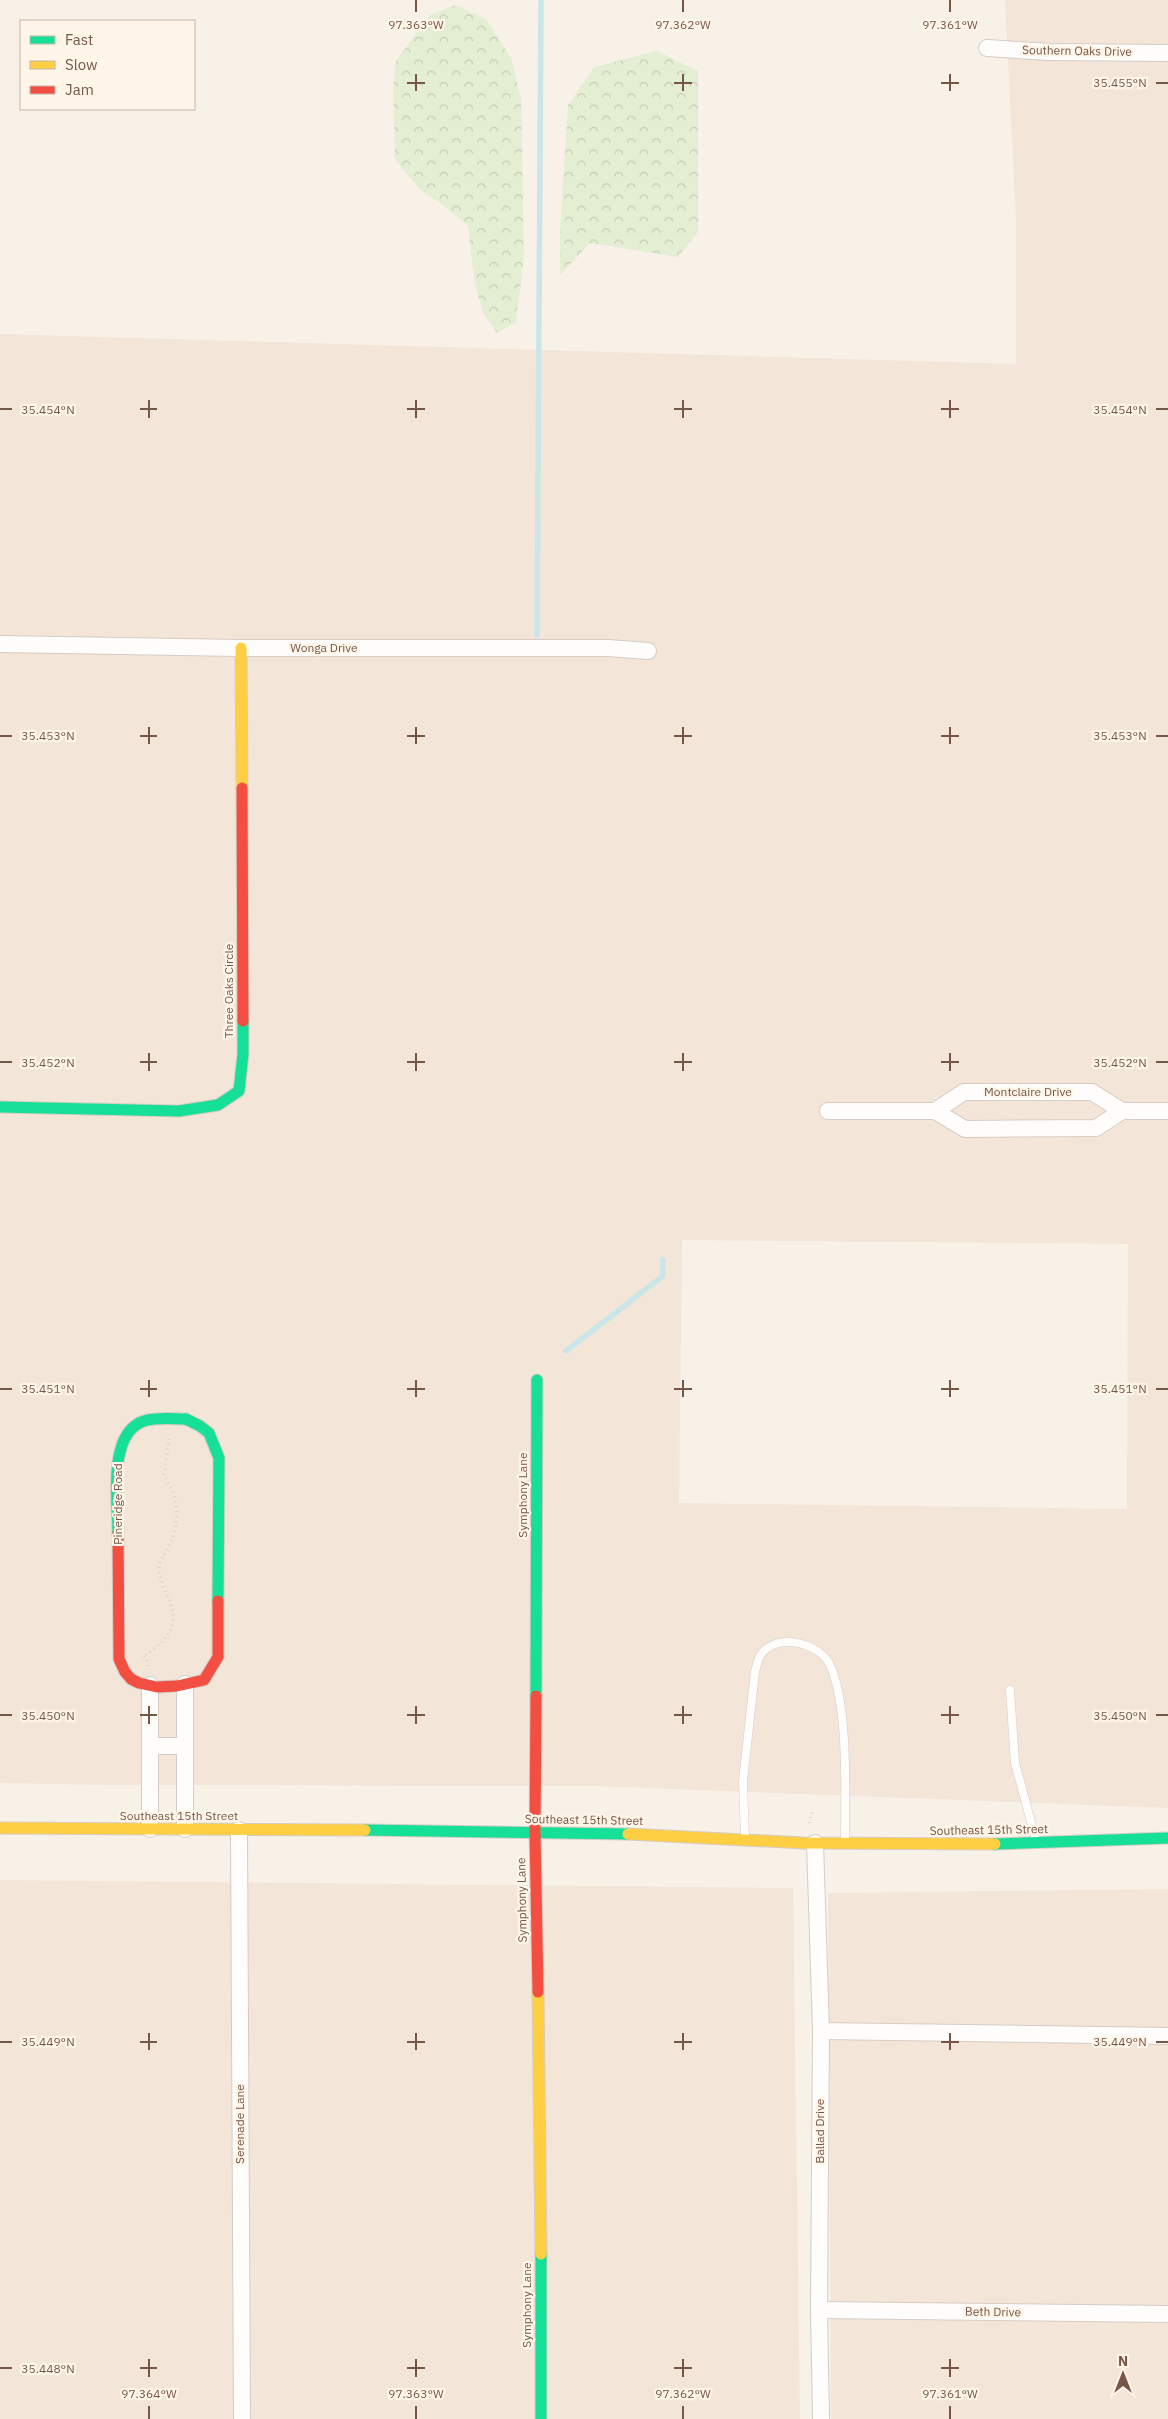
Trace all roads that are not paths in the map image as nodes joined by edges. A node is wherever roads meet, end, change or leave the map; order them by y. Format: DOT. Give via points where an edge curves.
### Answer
graph roads {
  1 [pos="987,48"];
  2 [pos="1168,52"];
  3 [pos="0,644"];
  4 [pos="241,648"];
  5 [pos="648,651"];
  6 [pos="0,1107"];
  7 [pos="828,1111"];
  8 [pos="935,1111"];
  9 [pos="1122,1111"];
  10 [pos="1168,1111"];
  11 [pos="537,1380"];
  12 [pos="149,1677"];
  13 [pos="185,1684"];
  14 [pos="1010,1690"];
  15 [pos="151,1746"];
  16 [pos="184,1746"];
  17 [pos="0,1828"];
  18 [pos="150,1829"];
  19 [pos="185,1830"];
  20 [pos="239,1830"];
  21 [pos="535,1832"];
  22 [pos="1168,1838"];
  23 [pos="746,1840"];
  24 [pos="815,1842"];
  25 [pos="1037,1842"];
  26 [pos="845,1843"];
  27 [pos="821,2031"];
  28 [pos="1168,2036"];
  29 [pos="819,2310"];
  30 [pos="1168,2314"];
  31 [pos="242,2419"];
  32 [pos="541,2419"];
  33 [pos="821,2419"];
  1 -- 2 [label="street, Southern Oaks Drive" via="1049,52"];
  3 -- 4 [label="street, Wonga Drive"];
  4 -- 5 [label="street, Wonga Drive" via="608,648"];
  4 -- 6 [label="street, Three Oaks Circle" via="242,1054 239,1091 218,1105 179,1112"];
  7 -- 8 [label="street"];
  8 -- 9 [label="street" via="965,1129 1096,1128"];
  8 -- 9 [label="street, Montclaire Drive" via="964,1092 1092,1092"];
  9 -- 10 [label="street"];
  11 -- 21 [label="street, Symphony Lane"];
  12 -- 13 [label="street, Pineridge Road"];
  12 -- 13 [label="street, Pineridge Road" via="131,1679 119,1659 118,1454 123,1437 134,1425 145,1420 186,1419 199,1424 214,1437 219,1458 219,1638 218,1657 213,1669 204,1680"];
  12 -- 15 [label="street"];
  13 -- 16 [label="street"];
  14 -- 25 [label="lane" via="1015,1762"];
  15 -- 16 [label="street"];
  15 -- 18 [label="street"];
  16 -- 19 [label="street"];
  17 -- 18 [label="street, Southeast 15th Street"];
  18 -- 19 [label="street, Southeast 15th Street"];
  19 -- 20 [label="street, Southeast 15th Street"];
  20 -- 21 [label="street, Southeast 15th Street"];
  20 -- 31 [label="street, Serenade Lane"];
  21 -- 23 [label="street, Southeast 15th Street"];
  21 -- 32 [label="street, Symphony Lane" via="541,2141"];
  22 -- 25 [label="street, Southeast 15th Street"];
  23 -- 24 [label="street, Southeast 15th Street"];
  23 -- 26 [label="lane" via="743,1781 755,1671 760,1656 768,1649 784,1643 798,1643 821,1653 836,1680 844,1753"];
  24 -- 26 [label="street, Southeast 15th Street"];
  24 -- 27 [label="street, Ballad Drive"];
  25 -- 26 [label="street, Southeast 15th Street" via="949,1845"];
  27 -- 28 [label="street"];
  27 -- 29 [label="street, Ballad Drive"];
  29 -- 30 [label="street, Beth Drive"];
  29 -- 33 [label="street, Ballad Drive"];
}
